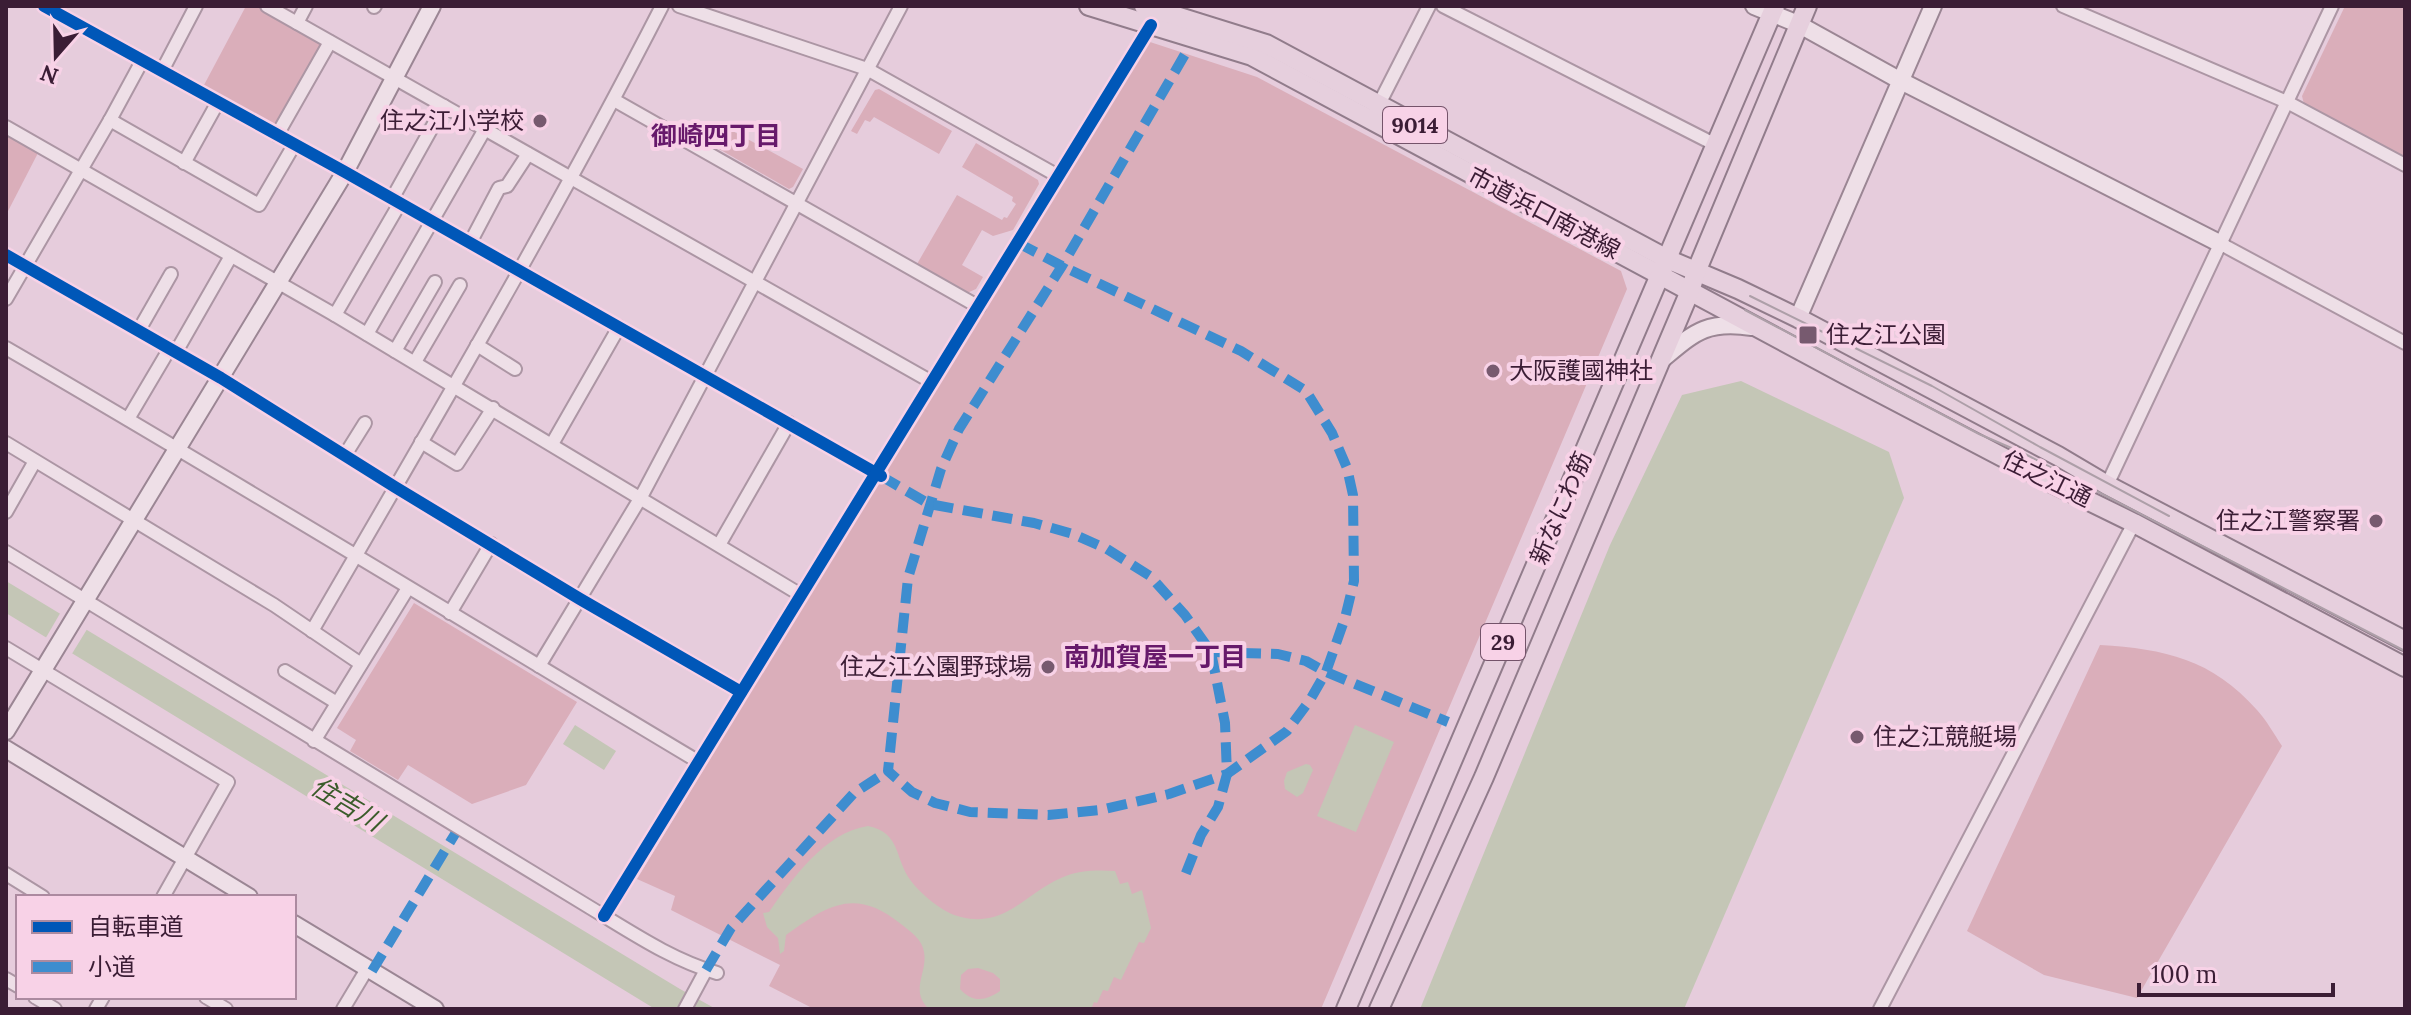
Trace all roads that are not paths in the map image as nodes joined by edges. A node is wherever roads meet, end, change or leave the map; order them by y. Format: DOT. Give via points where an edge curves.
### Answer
graph roads {
  1 [pos="44,6"];
  2 [pos="196,6"];
  3 [pos="267,6"];
  4 [pos="306,6"];
  5 [pos="662,6"];
  6 [pos="679,6"];
  7 [pos="901,6"];
  8 [pos="1089,6"];
  9 [pos="1429,6"];
  10 [pos="1443,6"];
  11 [pos="1807,6"];
  12 [pos="1933,6"];
  13 [pos="2063,6"];
  14 [pos="2332,6"];
  15 [pos="430,7"];
  16 [pos="1767,8"];
  17 [pos="1152,12"];
  18 [pos="297,23"];
  19 [pos="1798,24"];
  20 [pos="330,42"];
  21 [pos="142,61"];
  22 [pos="867,69"];
  23 [pos="162,71"];
  24 [pos="394,78"];
  25 [pos="1901,81"];
  26 [pos="614,100"];
  27 [pos="218,102"];
  28 [pos="2287,102"];
  29 [pos="444,106"];
  30 [pos="1374,113"];
  31 [pos="110,120"];
  32 [pos="6,127"];
  33 [pos="485,129"];
  34 [pos="277,135"];
  35 [pos="294,145"];
  36 [pos="1716,145"];
  37 [pos="528,154"];
  38 [pos="184,163"];
  39 [pos="2405,165"];
  40 [pos="80,169"];
  41 [pos="345,172"];
  42 [pos="1058,176"];
  43 [pos="570,178"];
  44 [pos="396,201"];
  45 [pos="795,203"];
  46 [pos="431,221"];
  47 [pos="470,243"];
  48 [pos="2221,244"];
  49 [pos="6,255"];
  50 [pos="231,256"];
  51 [pos="25,266"];
  52 [pos="1664,267"];
  53 [pos="520,271"];
  54 [pos="1696,272"];
  55 [pos="171,274"];
  56 [pos="435,282"];
  57 [pos="755,282"];
  58 [pos="278,283"];
  59 [pos="460,285"];
  60 [pos="1690,291"];
  61 [pos="428,294"];
  62 [pos="6,299"];
  63 [pos="448,305"];
  64 [pos="979,307"];
  65 [pos="335,315"];
  66 [pos="1798,318"];
  67 [pos="619,327"];
  68 [pos="1761,328"];
  69 [pos="139,330"];
  70 [pos="367,334"];
  71 [pos="2405,343"];
  72 [pos="477,345"];
  73 [pos="6,348"];
  74 [pos="173,350"];
  75 [pos="395,351"];
  76 [pos="1660,361"];
  77 [pos="415,362"];
  78 [pos="515,369"];
  79 [pos="705,376"];
  80 [pos="221,378"];
  81 [pos="930,381"];
  82 [pos="454,385"];
  83 [pos="493,408"];
  84 [pos="128,419"];
  85 [pos="365,423"];
  86 [pos="789,423"];
  87 [pos="421,442"];
  88 [pos="6,443"];
  89 [pos="552,444"];
  90 [pos="179,449"];
  91 [pos="345,455"];
  92 [pos="35,461"];
  93 [pos="879,475"];
  94 [pos="2107,485"];
  95 [pos="395,487"];
  96 [pos="641,497"];
  97 [pos="6,512"];
  98 [pos="135,520"];
  99 [pos="2134,523"];
  100 [pos="491,544"];
  101 [pos="719,545"];
  102 [pos="6,552"];
  103 [pos="355,557"];
  104 [pos="408,588"];
  105 [pos="801,595"];
  106 [pos="580,599"];
  107 [pos="85,603"];
  108 [pos="450,613"];
  109 [pos="312,631"];
  110 [pos="2405,641"];
  111 [pos="6,648"];
  112 [pos="361,664"];
  113 [pos="46,666"];
  114 [pos="539,666"];
  115 [pos="2405,667"];
  116 [pos="285,671"];
  117 [pos="741,692"];
  118 [pos="337,703"];
  119 [pos="6,731"];
  120 [pos="314,741"];
  121 [pos="6,749"];
  122 [pos="699,762"];
  123 [pos="186,859"];
  124 [pos="6,874"];
  125 [pos="40,895"];
  126 [pos="164,895"];
  127 [pos="246,895"];
  128 [pos="604,916"];
  129 [pos="296,925"];
  130 [pos="367,969"];
  131 [pos="343,1009"];
  132 [pos="435,1009"];
  133 [pos="685,1009"];
  134 [pos="1346,1009"];
  135 [pos="1379,1009"];
  136 [pos="1880,1009"];
  1 -- 21 [label="street"];
  2 -- 23 [label="street"];
  3 -- 18 [label="street"];
  4 -- 18 [label="street"];
  5 -- 26 [label="street"];
  6 -- 22 [label="street"];
  7 -- 22 [label="street"];
  8 -- 17 [label="main road, 市道浜口南港線 / 9014"];
  9 -- 30 [label="street"];
  10 -- 36 [label="street"];
  11 -- 19 [label="main road, 新なにわ筋 / 29"];
  12 -- 25 [label="street"];
  13 -- 28 [label="street"];
  14 -- 28 [label="street"];
  15 -- 24 [label="street"];
  16 -- 19 [label="street"];
  16 -- 36 [label="main road, 新なにわ筋 / 29"];
  17 -- 30 [label="main road, 市道浜口南港線 / 9014"];
  17 -- 42 [label="street"];
  18 -- 20 [label="street"];
  19 -- 25 [label="street"];
  19 -- 54 [label="main road, 新なにわ筋 / 29"];
  20 -- 24 [label="street"];
  20 -- 34 [label="street"];
  21 -- 23 [label="street"];
  21 -- 31 [label="street"];
  22 -- 42 [label="street"];
  22 -- 45 [label="street"];
  23 -- 27 [label="street"];
  24 -- 29 [label="street"];
  24 -- 41 [label="street"];
  25 -- 48 [label="street"];
  25 -- 66 [label="street"];
  26 -- 43 [label="street"];
  26 -- 45 [label="street"];
  27 -- 34 [label="street"];
  27 -- 38 [label="street"];
  28 -- 39 [label="street"];
  28 -- 48 [label="street"];
  29 -- 33 [label="street"];
  29 -- 44 [label="street"];
  30 -- 52 [label="main road, 市道浜口南港線 / 9014"];
  31 -- 38 [label="street"];
  31 -- 40 [label="street"];
  32 -- 40 [label="street"];
  33 -- 37 [label="street"];
  33 -- 46 [label="street"];
  34 -- 35 [label="street"];
  35 -- 38 [label="street" via="259,205"];
  35 -- 41 [label="street"];
  36 -- 52 [label="main road, 新なにわ筋 / 29"];
  37 -- 43 [label="street"];
  37 -- 47 [label="street" via="507,186 499,188"];
  40 -- 50 [label="street"];
  40 -- 51 [label="street"];
  41 -- 44 [label="street"];
  41 -- 58 [label="street"];
  42 -- 64 [label="street"];
  43 -- 53 [label="street"];
  43 -- 57 [label="street"];
  44 -- 46 [label="street"];
  44 -- 65 [label="street"];
  45 -- 57 [label="street"];
  45 -- 64 [label="street"];
  46 -- 47 [label="street"];
  46 -- 70 [label="street"];
  47 -- 53 [label="street"];
  48 -- 71 [label="street"];
  48 -- 94 [label="street"];
  49 -- 51 [label="street"];
  50 -- 58 [label="street"];
  50 -- 74 [label="street"];
  51 -- 62 [label="street"];
  51 -- 69 [label="street"];
  52 -- 54 [label="main road, 市道浜口南港線 / 9014"];
  52 -- 60 [label="main road, 市道浜口南港線 / 9014"];
  52 -- 134 [label="main road, 新なにわ筋 / 29"];
  53 -- 67 [label="street"];
  53 -- 72 [label="street"];
  54 -- 60 [label="main road, 新なにわ筋 / 29"];
  54 -- 66 [label="main road, 住之江通"];
  55 -- 69 [label="street"];
  56 -- 61 [label="street"];
  57 -- 79 [label="street"];
  57 -- 81 [label="street"];
  58 -- 65 [label="street"];
  58 -- 80 [label="street"];
  59 -- 63 [label="street"];
  60 -- 68 [label="main road, 住之江通"];
  60 -- 76 [label="main road, 新なにわ筋 / 29"];
  61 -- 63 [label="street"];
  61 -- 75 [label="street"];
  63 -- 77 [label="street"];
  64 -- 81 [label="street"];
  65 -- 70 [label="street"];
  66 -- 94 [label="main road, 住之江通"];
  67 -- 79 [label="street"];
  67 -- 89 [label="street"];
  68 -- 76 [label="street" via="1730,323 1698,330"];
  68 -- 99 [label="main road, 住之江通"];
  69 -- 74 [label="street"];
  70 -- 75 [label="street"];
  72 -- 78 [label="street"];
  72 -- 82 [label="street"];
  73 -- 84 [label="street"];
  74 -- 80 [label="street"];
  74 -- 84 [label="street"];
  75 -- 77 [label="street"];
  76 -- 135 [label="main road, 新なにわ筋 / 29" via="1484,777"];
  77 -- 82 [label="street"];
  79 -- 86 [label="street"];
  79 -- 96 [label="street"];
  80 -- 90 [label="street"];
  80 -- 91 [label="street"];
  81 -- 93 [label="street"];
  82 -- 83 [label="street"];
  82 -- 87 [label="street"];
  83 -- 87 [label="street" via="457,464"];
  83 -- 89 [label="street"];
  84 -- 90 [label="street"];
  85 -- 91 [label="street"];
  86 -- 93 [label="street"];
  86 -- 101 [label="street"];
  87 -- 95 [label="street"];
  88 -- 92 [label="street"];
  89 -- 96 [label="street"];
  90 -- 98 [label="street"];
  90 -- 103 [label="street"];
  91 -- 95 [label="street"];
  92 -- 97 [label="street"];
  92 -- 98 [label="street"];
  93 -- 105 [label="street"];
  94 -- 110 [label="main road, 住之江通"];
  95 -- 100 [label="street"];
  95 -- 103 [label="street"];
  96 -- 101 [label="street"];
  96 -- 106 [label="street"];
  98 -- 107 [label="street"];
  98 -- 109 [label="street"];
  99 -- 115 [label="main road, 住之江通"];
  99 -- 136 [label="street"];
  100 -- 106 [label="street"];
  100 -- 108 [label="street"];
  101 -- 105 [label="street"];
  102 -- 107 [label="street"];
  103 -- 104 [label="street"];
  103 -- 109 [label="street"];
  104 -- 108 [label="street"];
  104 -- 112 [label="street"];
  105 -- 117 [label="street"];
  106 -- 114 [label="street"];
  106 -- 117 [label="street"];
  107 -- 113 [label="street"];
  107 -- 120 [label="street"];
  108 -- 114 [label="street"];
  109 -- 112 [label="street"];
  111 -- 113 [label="street"];
  112 -- 118 [label="street"];
  113 -- 119 [label="street"];
  113 -- 123 [label="street" via="228,782"];
  114 -- 122 [label="street"];
  116 -- 118 [label="street"];
  117 -- 122 [label="street"];
  118 -- 120 [label="street"];
  120 -- 128 [label="street"];
  121 -- 123 [label="street"];
  122 -- 128 [label="street"];
  123 -- 126 [label="street"];
  123 -- 127 [label="street"];
  124 -- 125 [label="street"];
  128 -- 133 [label="street" via="709,972"];
  129 -- 130 [label="street"];
  130 -- 131 [label="street"];
  130 -- 132 [label="street"];
}
